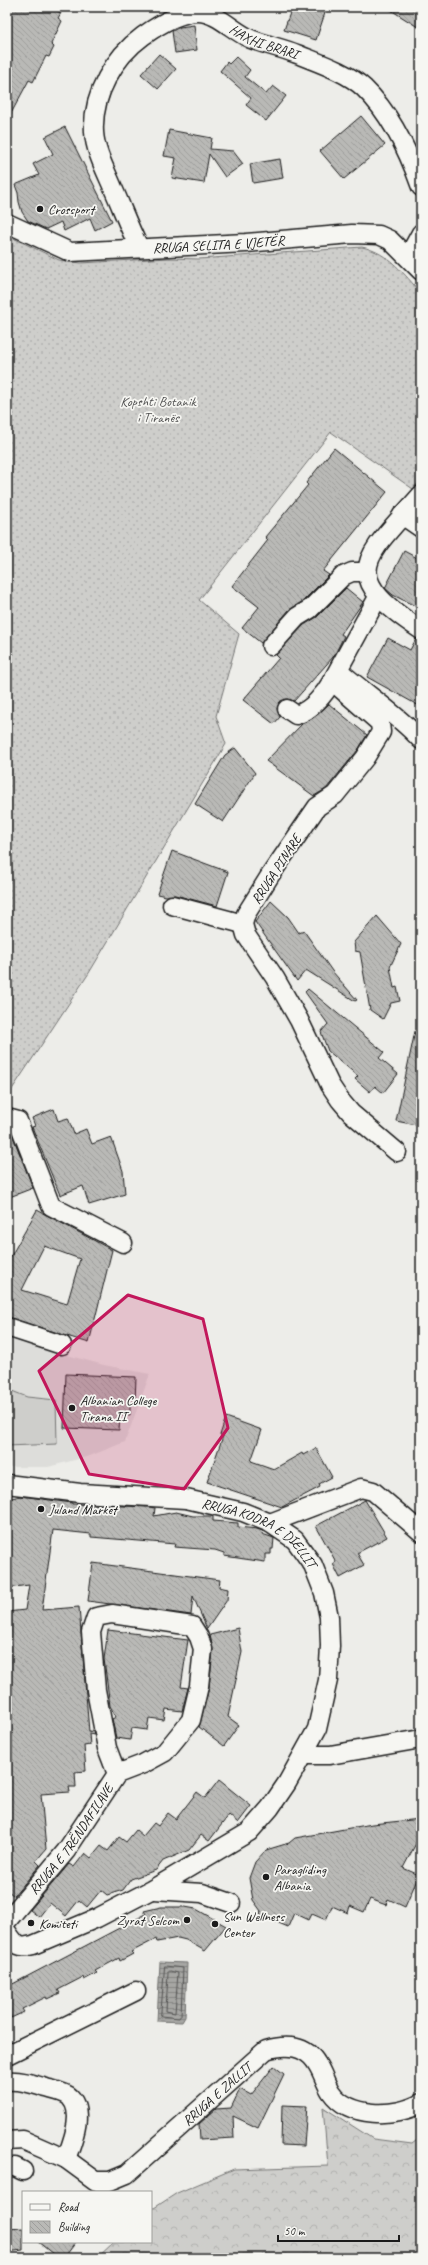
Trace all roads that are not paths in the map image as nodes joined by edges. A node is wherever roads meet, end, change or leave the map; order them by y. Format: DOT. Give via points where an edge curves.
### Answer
graph roads {
  1 [pos="421,187"];
  2 [pos="7,223"];
  3 [pos="421,233"];
  4 [pos="139,247"];
  5 [pos="408,257"];
  6 [pos="421,271"];
  7 [pos="421,495"];
  8 [pos="402,515"];
  9 [pos="421,528"];
  10 [pos="366,572"];
  11 [pos="378,597"];
  12 [pos="421,630"];
  13 [pos="271,646"];
  14 [pos="336,676"];
  15 [pos="287,709"];
  16 [pos="421,740"];
  17 [pos="172,905"];
  18 [pos="243,924"];
  19 [pos="7,1118"];
  20 [pos="397,1152"];
  21 [pos="123,1243"];
  22 [pos="7,1328"];
  23 [pos="62,1345"];
  24 [pos="7,1484"];
  25 [pos="270,1523"];
  26 [pos="421,1532"];
  27 [pos="421,1739"];
  28 [pos="304,1755"];
  29 [pos="117,1774"];
  30 [pos="151,1890"];
  31 [pos="230,1903"];
  32 [pos="7,1921"];
  33 [pos="7,1932"];
  34 [pos="136,1991"];
  35 [pos="7,2055"];
  36 [pos="7,2081"];
  37 [pos="421,2103"];
  38 [pos="7,2141"];
  39 [pos="66,2160"];
  1 -- 4 [label="street, HAXHI BRARI" via="408,151 378,103 364,88 342,73 246,37 210,15 198,12 187,14 150,31 119,57 107,77 94,117 98,152"];
  2 -- 4 [label="street, RRUGA SELITA E VJETËR" via="70,252"];
  3 -- 5 [label="street"];
  4 -- 5 [label="street, RRUGA SELITA E VJETËR" via="246,243 352,234 379,235 390,240"];
  5 -- 6 [label="street, RRUGA SELITA E VJETËR"];
  7 -- 8 [label="street"];
  8 -- 9 [label="street"];
  8 -- 10 [label="street" via="381,538 372,553"];
  10 -- 11 [label="street" via="369,586"];
  10 -- 13 [label="street" via="352,572 342,576 310,609 297,617"];
  11 -- 12 [label="street" via="390,609"];
  11 -- 14 [label="street"];
  14 -- 15 [label="street" via="302,714 296,715"];
  14 -- 16 [label="street" via="407,724"];
  14 -- 18 [label="street, RRUGA PINARE" via="380,723 381,732 365,758 334,795 317,807 271,874 246,914"];
  17 -- 18 [label="street"];
  18 -- 20 [label="street" via="246,935 299,1020 340,1100"];
  19 -- 21 [label="street" via="18,1121 51,1206"];
  22 -- 23 [label="street"];
  24 -- 25 [label="street, RRUGA KODRA E DIELLIT" via="80,1493 186,1499 243,1512"];
  25 -- 26 [label="street" via="361,1488 373,1491"];
  25 -- 28 [label="street, RRUGA KODRA E DIELLIT" via="295,1540 313,1565 324,1593 329,1617 328,1680 317,1729"];
  27 -- 28 [label="street" via="330,1755"];
  28 -- 30 [label="street, RRUGA KODRA E DIELLIT" via="270,1808 249,1832"];
  29 -- 29 [label="street, RRUGA E TRËNDAFILAVE" via="164,1752 191,1720 199,1686 203,1649 192,1626 112,1614 96,1618 91,1632 96,1690 108,1748"];
  29 -- 32 [label="street, RRUGA E TRËNDAFILAVE" via="66,1851"];
  30 -- 31 [label="street" via="202,1893"];
  30 -- 33 [label="street, RRUGA KODRA E DIELLIT" via="97,1918 33,1945 17,1945"];
  34 -- 35 [label="street"];
  36 -- 39 [label="street" via="21,2080 69,2096 77,2117"];
  37 -- 39 [label="street, RRUGA E ZALLIT" via="413,2108 388,2112 370,2113 354,2108 331,2092 309,2054 290,2045 276,2047 266,2050 127,2174 110,2181 96,2181"];
  38 -- 39 [label="street, RRUGA E ZALLIT" via="23,2140"];
}
